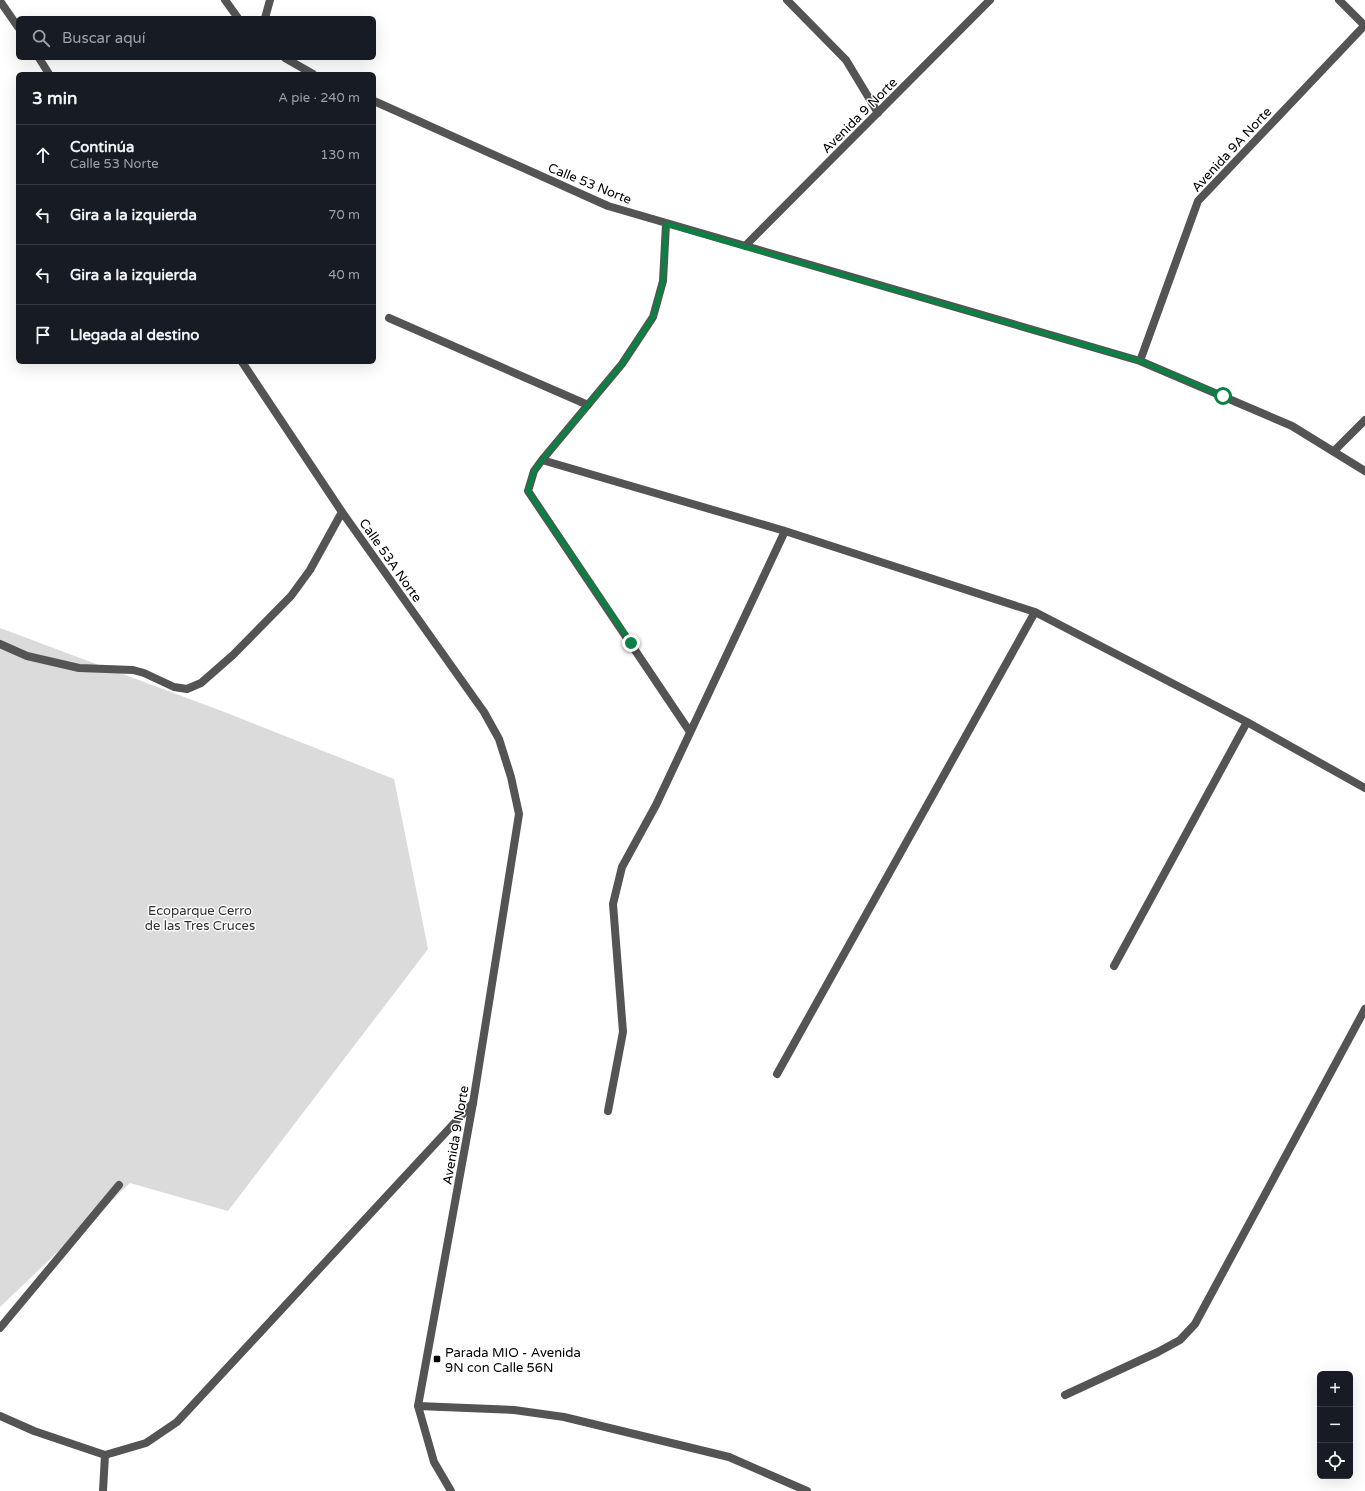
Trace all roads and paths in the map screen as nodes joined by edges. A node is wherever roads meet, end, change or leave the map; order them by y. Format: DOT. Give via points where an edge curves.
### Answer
graph roads {
  1 [pos="225,0"];
  2 [pos="270,0"];
  3 [pos="787,0"];
  4 [pos="990,0"];
  5 [pos="1339,0"];
  6 [pos="0,1"];
  7 [pos="237,16"];
  8 [pos="266,16"];
  9 [pos="16,24"];
  10 [pos="1365,26"];
  11 [pos="40,60"];
  12 [pos="288,60"];
  13 [pos="48,72"];
  14 [pos="310,72"];
  15 [pos="376,102"];
  16 [pos="878,113"];
  17 [pos="666,224"];
  18 [pos="745,246"];
  19 [pos="389,318"];
  20 [pos="1140,361"];
  21 [pos="243,364"];
  22 [pos="588,405"];
  23 [pos="1365,420"];
  24 [pos="1334,451"];
  25 [pos="542,460"];
  26 [pos="1365,471"];
  27 [pos="342,512"];
  28 [pos="785,531"];
  29 [pos="1035,612"];
  30 [pos="0,644"];
  31 [pos="1247,722"];
  32 [pos="690,732"];
  33 [pos="511,777"];
  34 [pos="1365,788"];
  35 [pos="1114,966"];
  36 [pos="1365,1009"];
  37 [pos="776,1074"];
  38 [pos="473,1103"];
  39 [pos="608,1111"];
  40 [pos="119,1185"];
  41 [pos="0,1328"];
  42 [pos="1065,1396"];
  43 [pos="418,1406"];
  44 [pos="0,1416"];
  45 [pos="105,1455"];
  46 [pos="103,1491"];
  47 [pos="451,1491"];
  48 [pos="807,1491"];
  1 -- 7 [label="street"];
  2 -- 8 [label="street"];
  3 -- 16 [label="street" via="846,60"];
  4 -- 16 [label="street, Avenida 9 Norte"];
  5 -- 10 [label="street"];
  6 -- 9 [label="street"];
  10 -- 20 [label="street, Avenida 9A Norte" via="1198,201"];
  11 -- 13 [label="street"];
  12 -- 14 [label="street"];
  15 -- 17 [label="street, Calle 53 Norte" via="608,206"];
  16 -- 18 [label="street, Avenida 9 Norte"];
  17 -- 18 [label="street, Calle 53 Norte"];
  17 -- 22 [label="street" via="663,281 653,317 622,364"];
  18 -- 20 [label="street, Calle 53 Norte"];
  19 -- 22 [label="street"];
  20 -- 24 [label="street, Calle 53 Norte" via="1292,426"];
  21 -- 27 [label="street, Calle 53A Norte"];
  22 -- 25 [label="street"];
  23 -- 24 [label="street"];
  24 -- 26 [label="street, Calle 53 Norte"];
  25 -- 28 [label="street"];
  25 -- 32 [label="street" via="534,471 528,491"];
  27 -- 30 [label="street" via="310,570 291,596 201,684 187,689 174,688 144,673 132,670 79,668 27,656"];
  27 -- 33 [label="street, Calle 53A Norte" via="484,712 499,740"];
  28 -- 29 [label="street"];
  28 -- 32 [label="street"];
  29 -- 31 [label="street"];
  29 -- 37 [label="street"];
  31 -- 34 [label="street"];
  31 -- 35 [label="street"];
  32 -- 39 [label="street" via="656,805 622,867 613,904 623,1032"];
  33 -- 38 [label="street, Avenida 9 Norte" via="519,814"];
  36 -- 42 [label="street" via="1195,1324 1180,1340"];
  38 -- 43 [label="street, Avenida 9 Norte"];
  38 -- 45 [label="street" via="177,1422 146,1443"];
  40 -- 41 [label="street"];
  43 -- 47 [label="street, Avenida 9 Norte" via="434,1462"];
  43 -- 48 [label="street" via="514,1410 564,1417 729,1457"];
  44 -- 45 [label="street" via="34,1431"];
  45 -- 46 [label="street"];
}
